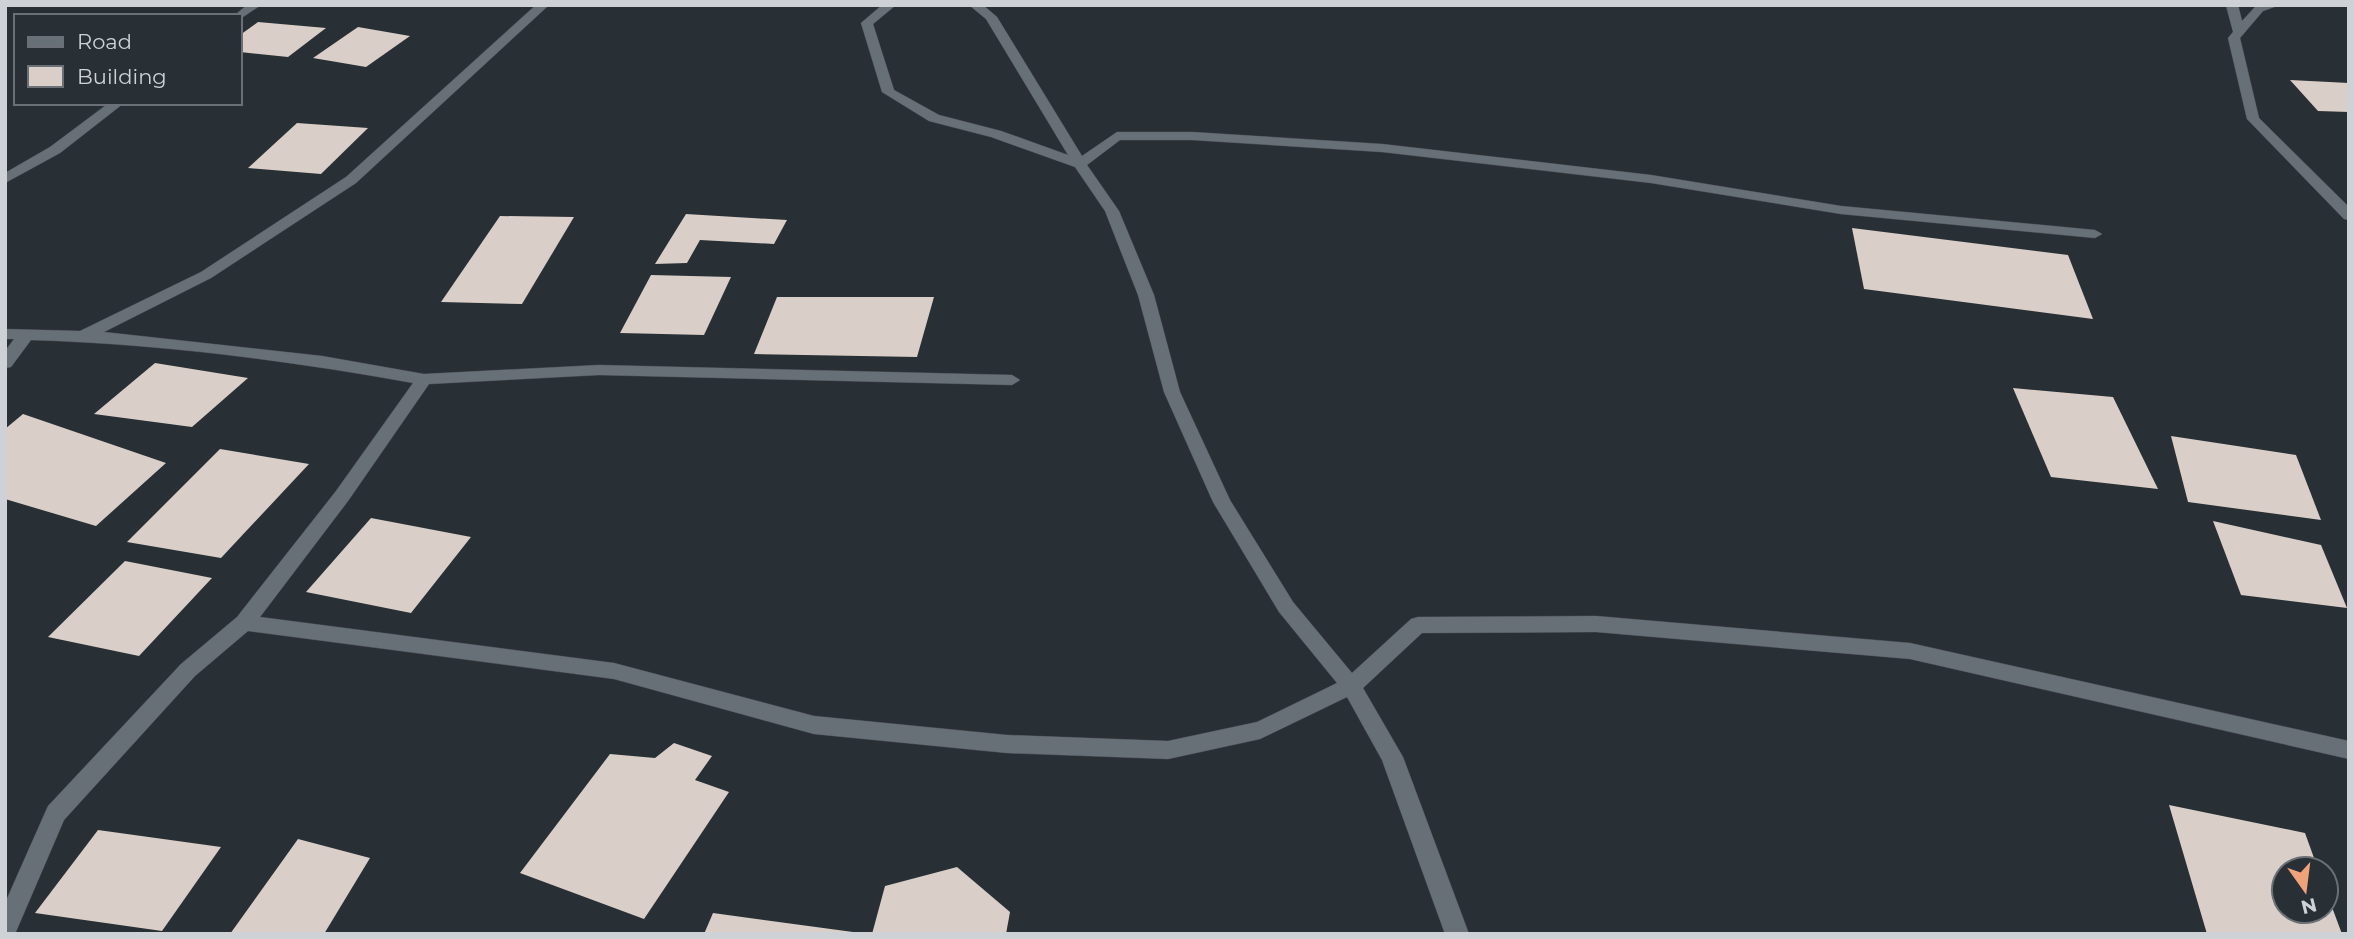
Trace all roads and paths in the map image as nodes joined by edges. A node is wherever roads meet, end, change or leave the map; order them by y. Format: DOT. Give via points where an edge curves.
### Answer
graph roads {
  1 [pos="543,5"];
  2 [pos="890,5"];
  3 [pos="975,5"];
  4 [pos="2232,5"];
  5 [pos="2274,5"];
  6 [pos="2239,32"];
  7 [pos="115,105"];
  8 [pos="1080,164"];
  9 [pos="5,179"];
  10 [pos="2349,216"];
  11 [pos="2095,234"];
  12 [pos="5,334"];
  13 [pos="26,335"];
  14 [pos="82,337"];
  15 [pos="5,363"];
  16 [pos="424,379"];
  17 [pos="1012,380"];
  18 [pos="244,623"];
  19 [pos="1351,686"];
  20 [pos="2349,750"];
  21 [pos="5,930"];
  22 [pos="1457,934"];
  1 -- 14 [label="street" via="351,180 206,275"];
  2 -- 8 [label="street" via="867,23 888,92 934,118"];
  3 -- 8 [label="street" via="991,17"];
  4 -- 6 [label="street"];
  5 -- 6 [label="street" via="2259,9"];
  6 -- 10 [label="street" via="2234,38 2253,119"];
  7 -- 9 [label="street" via="55,150"];
  8 -- 11 [label="street" via="1117,136 1382,148 1651,179 1841,210"];
  8 -- 19 [label="street" via="1112,211 1146,295 1172,392 1222,502 1286,607"];
  12 -- 13 [label="street"];
  13 -- 14 [label="street"];
  13 -- 15 [label="street"];
  14 -- 16 [label="street" via="323,361"];
  16 -- 17 [label="street" via="598,370"];
  16 -- 18 [label="street"];
  18 -- 19 [label="street" via="614,671 814,725 1007,744 1168,750 1260,730"];
  18 -- 21 [label="street" via="188,670 57,813"];
  19 -- 20 [label="street" via="1418,625 1596,624 1910,651"];
  19 -- 22 [label="street" via="1392,757"];
}
